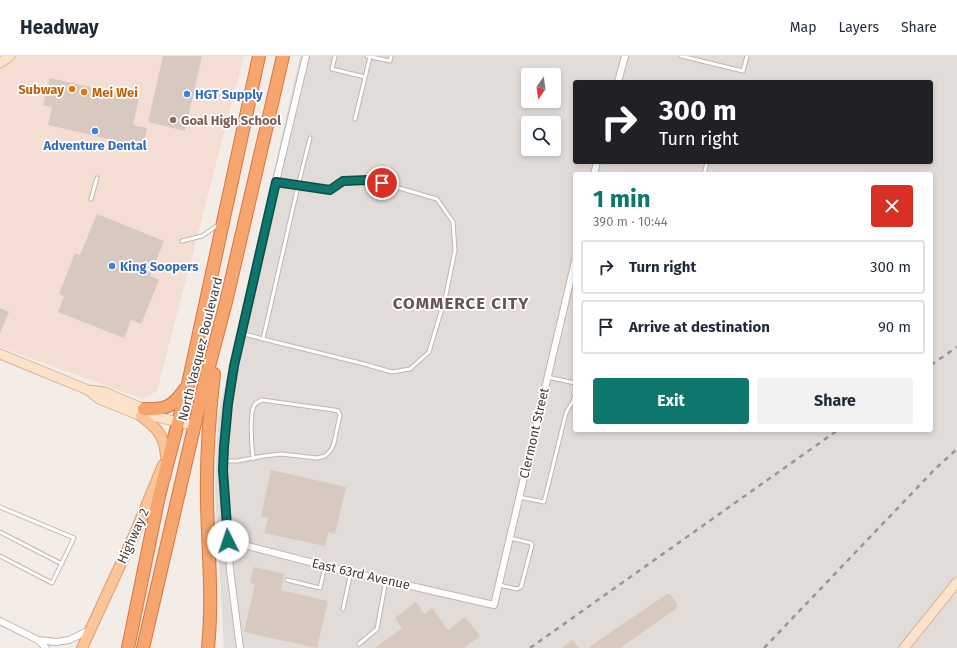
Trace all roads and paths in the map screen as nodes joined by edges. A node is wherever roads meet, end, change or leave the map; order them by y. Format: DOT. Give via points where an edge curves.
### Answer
graph roads {
  1 [pos="10,56"];
  2 [pos="259,56"];
  3 [pos="283,56"];
  4 [pos="306,56"];
  5 [pos="335,56"];
  6 [pos="369,56"];
  7 [pos="391,56"];
  8 [pos="625,56"];
  9 [pos="681,56"];
  10 [pos="747,56"];
  11 [pos="0,63"];
  12 [pos="365,77"];
  13 [pos="619,80"];
  14 [pos="355,119"];
  15 [pos="310,138"];
  16 [pos="96,178"];
  17 [pos="276,182"];
  18 [pos="298,186"];
  19 [pos="91,199"];
  20 [pos="223,222"];
  21 [pos="182,241"];
  22 [pos="573,275"];
  23 [pos="226,302"];
  24 [pos="241,334"];
  25 [pos="263,339"];
  26 [pos="0,354"];
  27 [pos="547,377"];
  28 [pos="573,382"];
  29 [pos="188,384"];
  30 [pos="573,402"];
  31 [pos="146,414"];
  32 [pos="183,423"];
  33 [pos="166,457"];
  34 [pos="253,459"];
  35 [pos="223,461"];
  36 [pos="520,497"];
  37 [pos="0,507"];
  38 [pos="0,532"];
  39 [pos="510,538"];
  40 [pos="228,541"];
  41 [pos="0,556"];
  42 [pos="62,564"];
  43 [pos="325,566"];
  44 [pos="351,572"];
  45 [pos="287,580"];
  46 [pos="386,580"];
  47 [pos="957,582"];
  48 [pos="499,585"];
  49 [pos="494,605"];
  50 [pos="344,609"];
  51 [pos="0,621"];
  52 [pos="90,630"];
  53 [pos="38,640"];
  54 [pos="359,644"];
  55 [pos="46,648"];
  56 [pos="82,648"];
  57 [pos="128,648"];
  58 [pos="143,648"];
  59 [pos="208,648"];
  60 [pos="240,648"];
  61 [pos="904,648"];
  1 -- 11 [label="street"];
  2 -- 20 [label="highway, North Vasquez Boulevard"];
  3 -- 23 [label="highway, North Vasquez Boulevard"];
  4 -- 17 [label="street"];
  5 -- 12 [label="lane" via="332,69"];
  6 -- 7 [label="lane" via="390,61"];
  6 -- 12 [label="lane"];
  8 -- 13 [label="street"];
  9 -- 10 [label="lane" via="743,70"];
  12 -- 14 [label="lane"];
  15 -- 18 [label="lane"];
  16 -- 19 [label="lane"];
  17 -- 18 [label="lane"];
  17 -- 24 [label="street"];
  18 -- 25 [label="lane"];
  18 -- 25 [label="lane" via="330,190 343,181 368,180 437,199 453,222 455,250 446,295 429,352 410,369 392,372"];
  20 -- 21 [label="lane" via="202,236"];
  20 -- 29 [label="highway, North Vasquez Boulevard"];
  22 -- 27 [label="street, Clermont Street"];
  23 -- 58 [label="highway, North Vasquez Boulevard" via="202,393"];
  23 -- 59 [label="highway" via="208,427"];
  24 -- 25 [label="lane"];
  24 -- 35 [label="street" via="228,404"];
  26 -- 31 [label="street" via="88,390 104,392"];
  27 -- 28 [label="lane"];
  27 -- 36 [label="street, Clermont Street"];
  29 -- 31 [label="highway" via="176,402"];
  29 -- 32 [label="highway, North Vasquez Boulevard"];
  30 -- 36 [label="lane" via="566,413 544,502"];
  31 -- 32 [label="street"];
  31 -- 33 [label="main road" via="166,445"];
  32 -- 33 [label="main road, Highway 2"];
  32 -- 57 [label="highway, North Vasquez Boulevard" via="159,496"];
  33 -- 52 [label="main road, Highway 2" via="136,533"];
  34 -- 34 [label="lane" via="281,454 317,458 324,456 334,443 340,415 338,411 262,400 254,405 253,411"];
  34 -- 35 [label="lane"];
  35 -- 40 [label="street"];
  36 -- 39 [label="street, Clermont Street"];
  37 -- 42 [label="lane" via="74,538"];
  38 -- 42 [label="lane"];
  39 -- 48 [label="street, Clermont Street"];
  39 -- 48 [label="lane" via="531,543 532,546 521,587 517,589"];
  40 -- 43 [label="street, East 63rd Avenue"];
  40 -- 60 [label="street"];
  41 -- 42 [label="lane" via="52,583"];
  43 -- 44 [label="street, East 63rd Avenue"];
  43 -- 45 [label="lane" via="320,588"];
  44 -- 46 [label="street, East 63rd Avenue"];
  44 -- 50 [label="lane"];
  46 -- 49 [label="street, East 63rd Avenue"];
  46 -- 54 [label="lane" via="377,629"];
  47 -- 61 [label="street"];
  48 -- 49 [label="street, Clermont Street"];
  51 -- 53 [label="street"];
  52 -- 53 [label="street" via="69,640"];
  52 -- 56 [label="main road, Highway 2"];
  53 -- 55 [label="street"];
}
